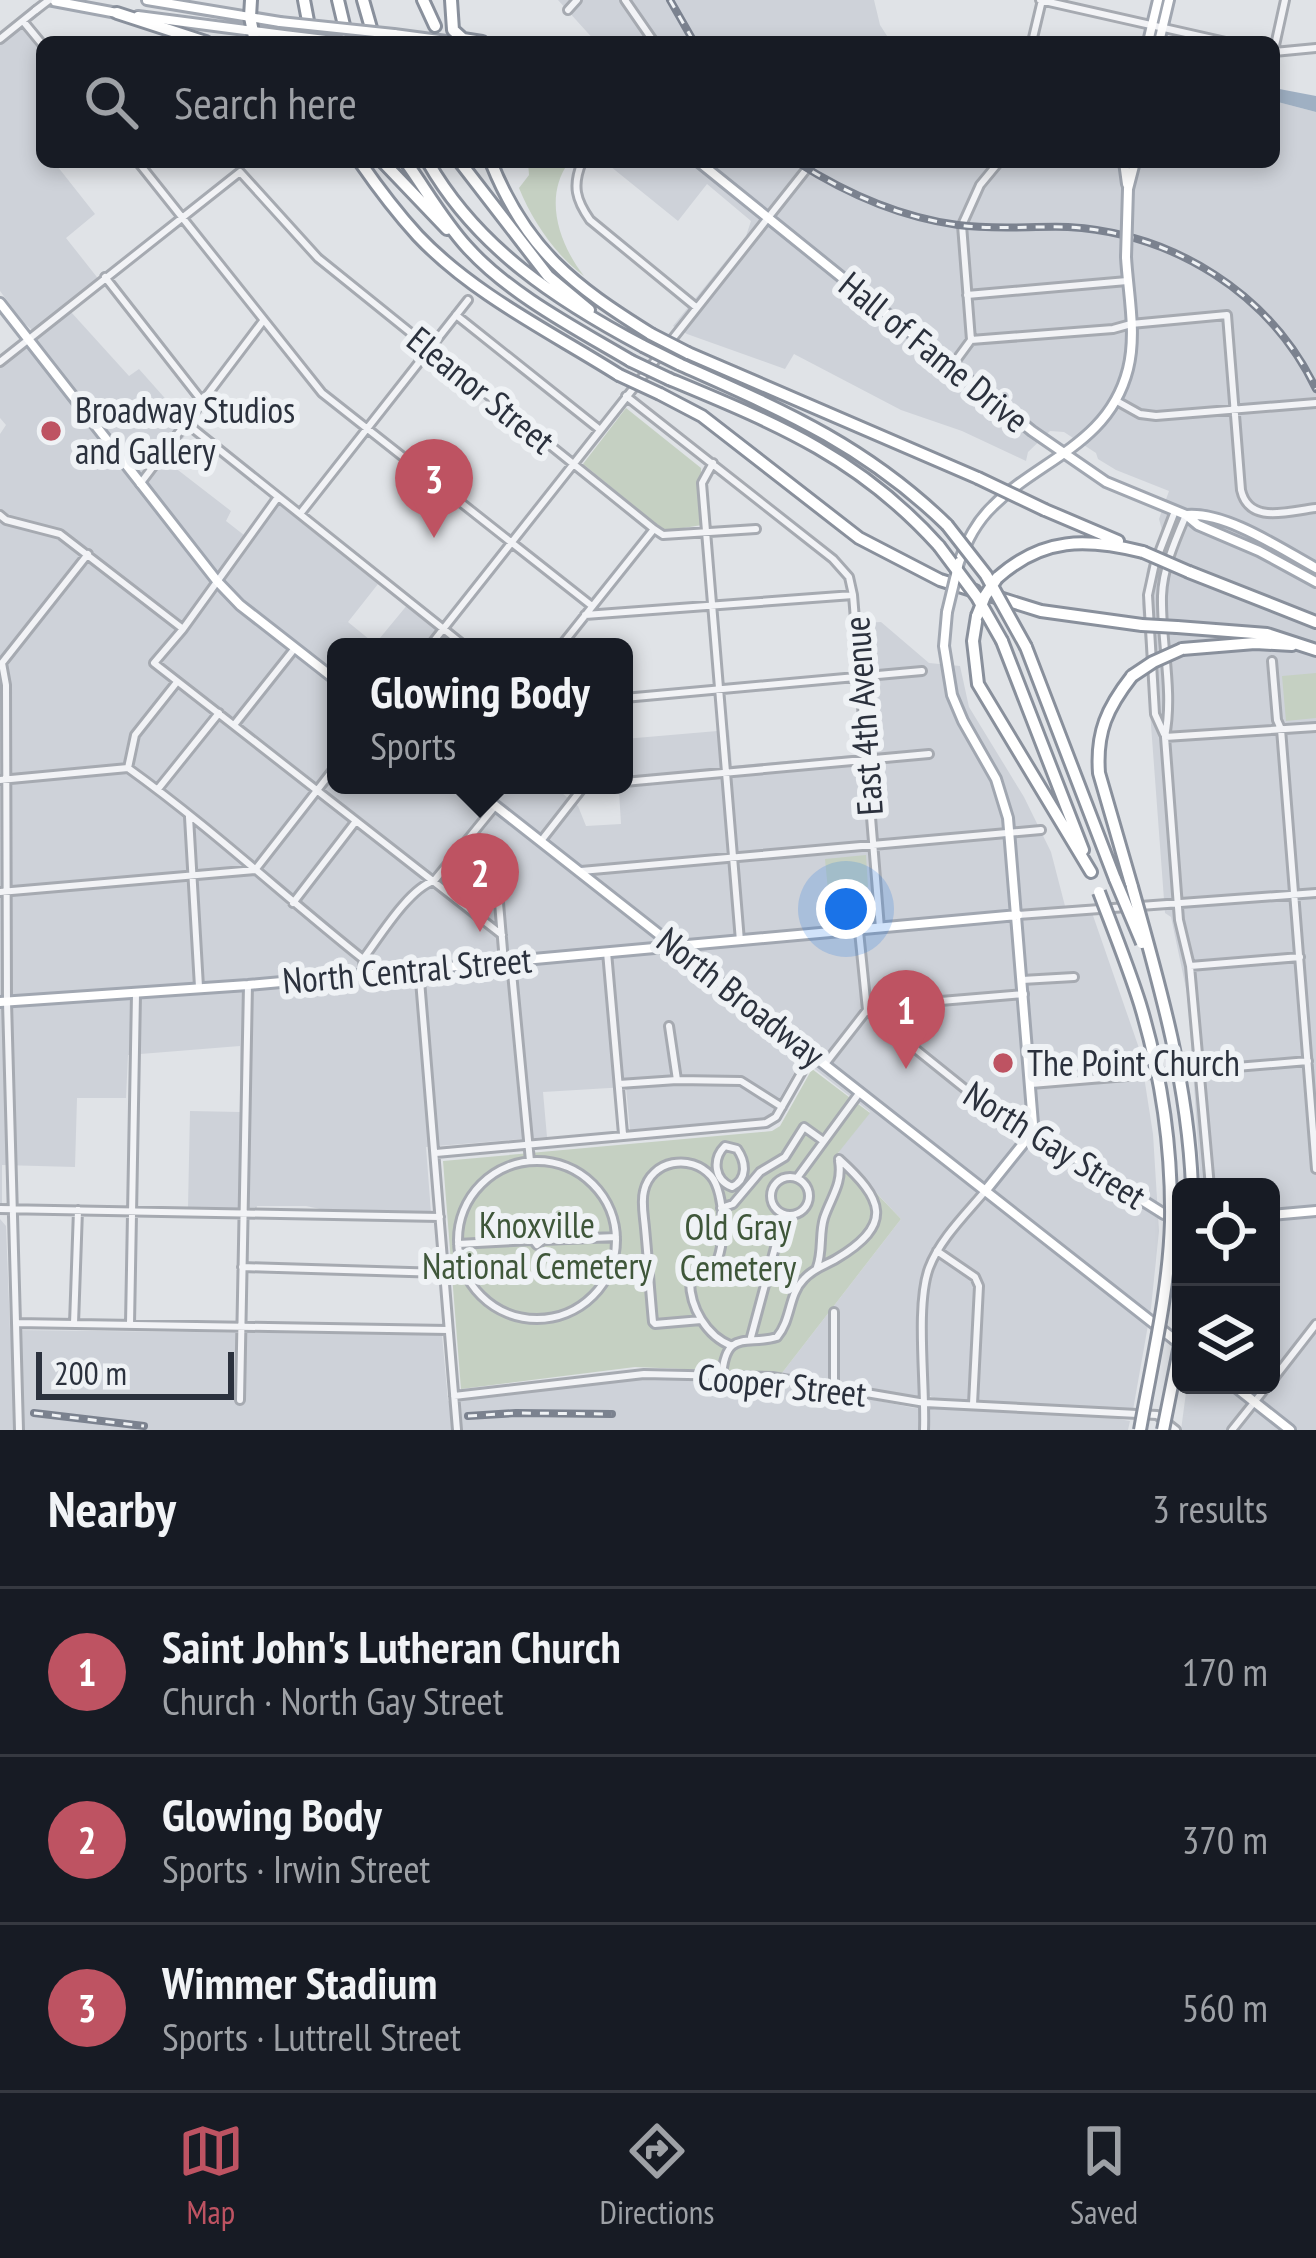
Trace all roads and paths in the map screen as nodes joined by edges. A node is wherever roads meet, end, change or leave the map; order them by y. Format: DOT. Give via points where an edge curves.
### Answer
graph roads {
  1 [pos="48,0"];
  2 [pos="147,0"];
  3 [pos="251,0"];
  4 [pos="304,0"];
  5 [pos="338,0"];
  6 [pos="363,0"];
  7 [pos="423,0"];
  8 [pos="451,0"];
  9 [pos="577,0"];
  10 [pos="625,0"];
  11 [pos="1041,0"];
  12 [pos="1158,0"];
  13 [pos="1168,0"];
  14 [pos="1285,0"];
  15 [pos="568,10"];
  16 [pos="117,13"];
  17 [pos="23,21"];
  18 [pos="435,26"];
  19 [pos="1157,26"];
  20 [pos="252,30"];
  21 [pos="188,36"];
  22 [pos="299,36"];
  23 [pos="311,36"];
  24 [pos="344,36"];
  25 [pos="373,36"];
  26 [pos="408,36"];
  27 [pos="444,36"];
  28 [pos="460,36"];
  29 [pos="650,36"];
  30 [pos="1033,36"];
  31 [pos="1151,36"];
  32 [pos="1158,36"];
  33 [pos="1200,36"];
  34 [pos="1277,36"];
  35 [pos="36,37"];
  36 [pos="0,39"];
  37 [pos="1316,48"];
  38 [pos="1280,51"];
  39 [pos="143,168"];
  40 [pos="364,168"];
  41 [pos="389,168"];
  42 [pos="410,168"];
  43 [pos="432,168"];
  44 [pos="465,168"];
  45 [pos="494,168"];
  46 [pos="580,168"];
  47 [pos="706,168"];
  48 [pos="806,168"];
  49 [pos="994,168"];
  50 [pos="1125,168"];
  51 [pos="1133,168"];
  52 [pos="1128,189"];
  53 [pos="181,216"];
  54 [pos="767,217"];
  55 [pos="467,248"];
  56 [pos="105,278"];
  57 [pos="1127,280"];
  58 [pos="967,295"];
  59 [pos="468,300"];
  60 [pos="0,303"];
  61 [pos="696,307"];
  62 [pos="456,315"];
  63 [pos="263,321"];
  64 [pos="1131,324"];
  65 [pos="625,337"];
  66 [pos="28,339"];
  67 [pos="971,340"];
  68 [pos="430,350"];
  69 [pos="0,362"];
  70 [pos="952,366"];
  71 [pos="626,396"];
  72 [pos="1115,400"];
  73 [pos="202,401"];
  74 [pos="1316,404"];
  75 [pos="1236,410"];
  76 [pos="186,423"];
  77 [pos="368,428"];
  78 [pos="599,429"];
  79 [pos="1064,455"];
  80 [pos="712,463"];
  81 [pos="572,464"];
  82 [pos="140,484"];
  83 [pos="278,497"];
  84 [pos="1316,508"];
  85 [pos="1180,513"];
  86 [pos="300,514"];
  87 [pos="0,515"];
  88 [pos="654,529"];
  89 [pos="756,530"];
  90 [pos="707,533"];
  91 [pos="509,544"];
  92 [pos="1143,552"];
  93 [pos="88,554"];
  94 [pos="1316,568"];
  95 [pos="217,581"];
  96 [pos="1316,582"];
  97 [pos="853,595"];
  98 [pos="713,605"];
  99 [pos="592,606"];
  100 [pos="585,615"];
  101 [pos="1316,622"];
  102 [pos="183,628"];
  103 [pos="443,629"];
  104 [pos="436,638"];
  105 [pos="454,638"];
  106 [pos="567,638"];
  107 [pos="295,647"];
  108 [pos="1311,648"];
  109 [pos="1272,661"];
  110 [pos="1,663"];
  111 [pos="922,671"];
  112 [pos="327,673"];
  113 [pos="860,677"];
  114 [pos="177,682"];
  115 [pos="720,689"];
  116 [pos="633,697"];
  117 [pos="219,713"];
  118 [pos="234,725"];
  119 [pos="1316,727"];
  120 [pos="1281,729"];
  121 [pos="1165,737"];
  122 [pos="929,754"];
  123 [pos="866,758"];
  124 [pos="128,768"];
  125 [pos="727,772"];
  126 [pos="327,778"];
  127 [pos="2,780"];
  128 [pos="633,781"];
  129 [pos="158,790"];
  130 [pos="317,791"];
  131 [pos="481,794"];
  132 [pos="578,794"];
  133 [pos="495,806"];
  134 [pos="189,813"];
  135 [pos="356,821"];
  136 [pos="1041,830"];
  137 [pos="1010,834"];
  138 [pos="541,841"];
  139 [pos="465,843"];
  140 [pos="873,847"];
  141 [pos="734,857"];
  142 [pos="255,870"];
  143 [pos="580,871"];
  144 [pos="1091,872"];
  145 [pos="191,874"];
  146 [pos="434,881"];
  147 [pos="3,891"];
  148 [pos="1316,893"];
  149 [pos="1295,894"];
  150 [pos="293,903"];
  151 [pos="1178,903"];
  152 [pos="1018,915"];
  153 [pos="880,928"];
  154 [pos="859,931"];
  155 [pos="502,935"];
  156 [pos="740,940"];
  157 [pos="675,947"];
  158 [pos="607,952"];
  159 [pos="1300,957"];
  160 [pos="363,959"];
  161 [pos="508,962"];
  162 [pos="1151,963"];
  163 [pos="1190,966"];
  164 [pos="419,968"];
  165 [pos="364,973"];
  166 [pos="1074,977"];
  167 [pos="1022,980"];
  168 [pos="248,985"];
  169 [pos="200,987"];
  170 [pos="136,994"];
  171 [pos="1024,994"];
  172 [pos="3,1002"];
  173 [pos="867,1010"];
  174 [pos="879,1018"];
  175 [pos="669,1026"];
  176 [pos="812,1054"];
  177 [pos="1307,1061"];
  178 [pos="825,1064"];
  179 [pos="1201,1070"];
  180 [pos="677,1079"];
  181 [pos="619,1084"];
  182 [pos="1031,1084"];
  183 [pos="860,1092"];
  184 [pos="782,1107"];
  185 [pos="1030,1134"];
  186 [pos="623,1136"];
  187 [pos="822,1140"];
  188 [pos="529,1145"];
  189 [pos="434,1154"];
  190 [pos="530,1161"];
  191 [pos="1316,1169"];
  192 [pos="797,1178"];
  193 [pos="1192,1178"];
  194 [pos="1209,1178"];
  195 [pos="716,1179"];
  196 [pos="986,1190"];
  197 [pos="721,1208"];
  198 [pos="0,1209"];
  199 [pos="12,1209"];
  200 [pos="78,1210"];
  201 [pos="134,1211"];
  202 [pos="1316,1211"];
  203 [pos="243,1214"];
  204 [pos="784,1214"];
  205 [pos="1280,1214"];
  206 [pos="1172,1215"];
  207 [pos="440,1217"];
  208 [pos="616,1237"];
  209 [pos="458,1244"];
  210 [pos="937,1251"];
  211 [pos="242,1267"];
  212 [pos="817,1267"];
  213 [pos="444,1273"];
  214 [pos="834,1312"];
  215 [pos="701,1320"];
  216 [pos="16,1323"];
  217 [pos="74,1324"];
  218 [pos="130,1324"];
  219 [pos="1316,1324"];
  220 [pos="242,1325"];
  221 [pos="448,1330"];
  222 [pos="1172,1335"];
  223 [pos="751,1337"];
  224 [pos="732,1346"];
  225 [pos="1280,1370"];
  226 [pos="722,1376"];
  227 [pos="834,1386"];
  228 [pos="1172,1386"];
  229 [pos="1245,1394"];
  230 [pos="1261,1394"];
  231 [pos="454,1396"];
  232 [pos="240,1400"];
  233 [pos="1255,1402"];
  234 [pos="925,1403"];
  235 [pos="973,1404"];
  236 [pos="924,1426"];
  237 [pos="20,1430"];
  238 [pos="457,1430"];
  239 [pos="1140,1430"];
  240 [pos="1163,1430"];
  241 [pos="1176,1430"];
  242 [pos="1232,1430"];
  243 [pos="1289,1430"];
  1 -- 16 [label="main road"];
  1 -- 17 [label="street, bridge"];
  2 -- 20 [label="main road"];
  3 -- 20 [label="highway"];
  4 -- 23 [label="highway"];
  5 -- 24 [label="highway"];
  6 -- 25 [label="highway"];
  7 -- 18 [label="highway"];
  8 -- 27 [label="highway"];
  8 -- 28 [label="highway"];
  9 -- 15 [label="street"];
  10 -- 29 [label="street"];
  11 -- 19 [label="street"];
  11 -- 30 [label="street"];
  12 -- 19 [label="main road"];
  13 -- 19 [label="main road"];
  14 -- 34 [label="street"];
  16 -- 20 [label="main road"];
  16 -- 21 [label="highway"];
  17 -- 35 [label="street"];
  17 -- 36 [label="street"];
  19 -- 31 [label="main road"];
  19 -- 32 [label="main road"];
  19 -- 33 [label="street"];
  20 -- 22 [label="main road, bridge"];
  20 -- 26 [label="main road, bridge" via="280,22"];
  37 -- 38 [label="street"];
  39 -- 53 [label="street"];
  40 -- 108 [label="highway, bridge" via="436,254 498,301 702,416 859,538 940,580 1041,610 1267,634"];
  41 -- 55 [label="highway"];
  42 -- 55 [label="highway"];
  43 -- 65 [label="highway" via="516,265"];
  44 -- 65 [label="highway" via="548,276"];
  45 -- 92 [label="highway, bridge" via="512,209 555,263 651,334"];
  46 -- 61 [label="street" via="574,189 590,220"];
  47 -- 54 [label="main road, Hall of Fame Drive"];
  48 -- 54 [label="street"];
  49 -- 58 [label="street" via="962,225"];
  50 -- 52 [label="main road"];
  51 -- 52 [label="main road"];
  52 -- 57 [label="main road, bridge"];
  53 -- 56 [label="street"];
  53 -- 63 [label="street"];
  53 -- 68 [label="street, Eleanor Street" via="240,172 318,257"];
  54 -- 61 [label="street"];
  54 -- 70 [label="main road, Hall of Fame Drive"];
  55 -- 144 [label="highway, bridge" via="631,361 776,423 890,496 939,546 1002,641"];
  56 -- 66 [label="street"];
  56 -- 73 [label="street"];
  57 -- 58 [label="street"];
  57 -- 64 [label="main road"];
  58 -- 67 [label="street"];
  59 -- 62 [label="street"];
  60 -- 66 [label="main road"];
  61 -- 71 [label="street"];
  62 -- 68 [label="street"];
  62 -- 78 [label="street"];
  63 -- 73 [label="street"];
  63 -- 77 [label="street" via="322,393"];
  64 -- 67 [label="street"];
  64 -- 72 [label="main road" via="1128,368"];
  64 -- 75 [label="street" via="1227,315"];
  65 -- 162 [label="highway, bridge" via="848,446 947,525 1026,647"];
  66 -- 69 [label="street"];
  66 -- 82 [label="main road"];
  67 -- 70 [label="street"];
  68 -- 77 [label="street"];
  68 -- 81 [label="street, Eleanor Street"];
  70 -- 79 [label="main road, Hall of Fame Drive"];
  71 -- 78 [label="street"];
  71 -- 80 [label="street, East 4th Avenue"];
  72 -- 75 [label="street" via="1147,416"];
  72 -- 79 [label="main road"];
  73 -- 76 [label="street"];
  74 -- 75 [label="street"];
  75 -- 84 [label="street" via="1249,508"];
  76 -- 82 [label="street"];
  76 -- 83 [label="street"];
  77 -- 86 [label="street"];
  77 -- 91 [label="street"];
  78 -- 81 [label="street"];
  79 -- 85 [label="main road, Hall of Fame Drive"];
  79 -- 137 [label="main road, bridge" via="990,508 959,562 947,612 947,678 996,779"];
  80 -- 90 [label="street" via="702,483"];
  80 -- 97 [label="street, East 4th Avenue" via="841,565"];
  81 -- 88 [label="street, Eleanor Street"];
  81 -- 91 [label="street"];
  82 -- 95 [label="main road"];
  83 -- 86 [label="street"];
  83 -- 95 [label="street"];
  85 -- 94 [label="main road, Hall of Fame Drive" via="1203,514"];
  85 -- 96 [label="main road, Hall of Fame Drive"];
  85 -- 121 [label="street" via="1162,594"];
  85 -- 121 [label="street" via="1148,595 1155,714"];
  86 -- 103 [label="street"];
  87 -- 93 [label="street" via="60,534"];
  88 -- 90 [label="street"];
  88 -- 99 [label="street"];
  89 -- 90 [label="street"];
  90 -- 98 [label="street"];
  91 -- 99 [label="street"];
  91 -- 103 [label="street"];
  92 -- 101 [label="highway, bridge"];
  92 -- 144 [label="highway, bridge" via="1074,542 1031,553 997,578 973,640 978,684"];
  93 -- 102 [label="street"];
  93 -- 110 [label="street"];
  95 -- 102 [label="street"];
  95 -- 107 [label="main road"];
  97 -- 98 [label="street"];
  97 -- 113 [label="street, East 4th Avenue"];
  98 -- 100 [label="street"];
  98 -- 115 [label="street"];
  99 -- 100 [label="street"];
  100 -- 106 [label="street"];
  102 -- 114 [label="street" via="154,663"];
  103 -- 104 [label="street"];
  103 -- 105 [label="street"];
  107 -- 112 [label="main road"];
  107 -- 118 [label="street"];
  108 -- 162 [label="highway, bridge" via="1182,649 1132,676 1113,701 1099,773"];
  109 -- 120 [label="street"];
  110 -- 127 [label="street"];
  111 -- 113 [label="street"];
  113 -- 115 [label="street"];
  113 -- 123 [label="street, East 4th Avenue"];
  114 -- 117 [label="street"];
  114 -- 124 [label="street" via="135,735"];
  115 -- 116 [label="street"];
  115 -- 125 [label="street"];
  117 -- 118 [label="street"];
  117 -- 129 [label="street"];
  118 -- 130 [label="street"];
  119 -- 120 [label="street"];
  120 -- 121 [label="street"];
  120 -- 149 [label="street"];
  121 -- 151 [label="street"];
  122 -- 123 [label="street"];
  123 -- 125 [label="street"];
  123 -- 140 [label="street, East 4th Avenue"];
  124 -- 127 [label="street"];
  124 -- 129 [label="street"];
  125 -- 128 [label="street"];
  125 -- 141 [label="street"];
  126 -- 130 [label="street"];
  127 -- 147 [label="street"];
  129 -- 134 [label="street"];
  130 -- 135 [label="street"];
  130 -- 142 [label="street"];
  131 -- 133 [label="main road, North Broadway"];
  132 -- 138 [label="street"];
  133 -- 138 [label="main road, North Broadway"];
  133 -- 139 [label="street"];
  134 -- 142 [label="street"];
  134 -- 145 [label="street"];
  135 -- 146 [label="street"];
  135 -- 150 [label="street"];
  136 -- 137 [label="street"];
  137 -- 140 [label="street"];
  137 -- 152 [label="main road"];
  138 -- 143 [label="main road, North Broadway"];
  139 -- 146 [label="street"];
  139 -- 155 [label="street" via="496,866"];
  140 -- 141 [label="street"];
  140 -- 153 [label="street, East 4th Avenue"];
  141 -- 143 [label="street"];
  141 -- 156 [label="street"];
  142 -- 145 [label="street"];
  142 -- 150 [label="street"];
  143 -- 157 [label="main road, North Broadway"];
  144 -- 239 [label="highway, bridge" via="1140,1003 1165,1123 1171,1225"];
  145 -- 147 [label="street"];
  145 -- 169 [label="street"];
  146 -- 155 [label="street"];
  146 -- 160 [label="street" via="423,884"];
  147 -- 172 [label="street"];
  148 -- 149 [label="street, North Central Street"];
  149 -- 151 [label="street, North Central Street"];
  149 -- 159 [label="street"];
  150 -- 160 [label="street"];
  151 -- 152 [label="street, North Central Street"];
  151 -- 163 [label="street"];
  152 -- 153 [label="main road, North Central Street"];
  152 -- 167 [label="main road"];
  153 -- 154 [label="main road, North Central Street"];
  154 -- 156 [label="main road, North Central Street"];
  154 -- 173 [label="street"];
  155 -- 161 [label="street"];
  156 -- 157 [label="main road, North Central Street"];
  157 -- 158 [label="main road, North Central Street"];
  157 -- 176 [label="main road, North Broadway"];
  158 -- 161 [label="main road, North Central Street"];
  158 -- 181 [label="street"];
  159 -- 163 [label="street"];
  159 -- 177 [label="street"];
  160 -- 165 [label="street"];
  161 -- 164 [label="main road, North Central Street"];
  161 -- 188 [label="street"];
  162 -- 193 [label="highway, bridge" via="1182,1082"];
  163 -- 179 [label="street"];
  164 -- 165 [label="main road, North Central Street"];
  164 -- 189 [label="street"];
  165 -- 168 [label="main road, North Central Street"];
  166 -- 167 [label="street"];
  167 -- 171 [label="main road"];
  168 -- 169 [label="main road, North Central Street"];
  168 -- 203 [label="street"];
  169 -- 170 [label="main road, North Central Street"];
  170 -- 172 [label="main road, North Central Street"];
  170 -- 201 [label="street"];
  171 -- 174 [label="street" via="892,1005"];
  171 -- 182 [label="main road"];
  172 -- 199 [label="street"];
  173 -- 174 [label="street, North Gay Street"];
  173 -- 178 [label="street"];
  174 -- 185 [label="street, North Gay Street"];
  175 -- 180 [label="street"];
  176 -- 178 [label="main road, North Broadway"];
  176 -- 184 [label="street"];
  177 -- 179 [label="street"];
  177 -- 191 [label="street"];
  178 -- 183 [label="main road, North Broadway"];
  179 -- 182 [label="street"];
  179 -- 194 [label="street"];
  180 -- 181 [label="street"];
  180 -- 184 [label="street" via="741,1081"];
  181 -- 186 [label="street"];
  182 -- 185 [label="main road"];
  183 -- 187 [label="street"];
  183 -- 196 [label="main road, North Broadway"];
  184 -- 186 [label="street" via="766,1123"];
  185 -- 196 [label="main road"];
  185 -- 206 [label="main road, North Gay Street"];
  186 -- 188 [label="street"];
  187 -- 192 [label="street"];
  187 -- 197 [label="street" via="804,1126 788,1155"];
  188 -- 189 [label="street"];
  188 -- 190 [label="street"];
  189 -- 207 [label="street"];
  190 -- 208 [label="street" via="585,1176 608,1203"];
  190 -- 209 [label="street" via="478,1188"];
  192 -- 204 [label="street" via="808,1202"];
  192 -- 204 [label="street" via="772,1189"];
  195 -- 195 [label="street" via="718,1154 733,1146 742,1157 740,1183"];
  195 -- 197 [label="street"];
  195 -- 215 [label="street" via="696,1164 670,1163 643,1193 653,1322"];
  196 -- 210 [label="street"];
  196 -- 222 [label="main road, North Broadway"];
  197 -- 215 [label="street" via="719,1256 688,1282"];
  198 -- 199 [label="street"];
  199 -- 200 [label="street"];
  199 -- 216 [label="street"];
  200 -- 201 [label="street"];
  200 -- 217 [label="street"];
  201 -- 203 [label="street"];
  201 -- 218 [label="street"];
  202 -- 205 [label="main road"];
  203 -- 207 [label="street"];
  203 -- 211 [label="street"];
  204 -- 223 [label="street"];
  207 -- 213 [label="street"];
  208 -- 209 [label="street"];
  208 -- 209 [label="street" via="597,1292 565,1314 536,1319 482,1297"];
  210 -- 234 [label="street" via="923,1294"];
  210 -- 235 [label="street" via="979,1286"];
  211 -- 213 [label="street"];
  211 -- 220 [label="street"];
  212 -- 212 [label="street" via="840,1182 839,1159 872,1194 875,1218 859,1243"];
  212 -- 223 [label="street" via="794,1291 779,1335"];
  213 -- 221 [label="street"];
  214 -- 227 [label="street"];
  215 -- 224 [label="street"];
  216 -- 217 [label="street"];
  216 -- 237 [label="street"];
  217 -- 218 [label="street"];
  218 -- 220 [label="street"];
  219 -- 225 [label="street"];
  220 -- 221 [label="street"];
  220 -- 232 [label="street"];
  221 -- 231 [label="street"];
  223 -- 224 [label="street"];
  224 -- 226 [label="street"];
  226 -- 227 [label="street, Cooper Street"];
  226 -- 231 [label="street, Cooper Street" via="644,1375"];
  227 -- 234 [label="street, Cooper Street"];
  228 -- 240 [label="highway, bridge"];
  229 -- 233 [label="main road"];
  230 -- 233 [label="street"];
  231 -- 238 [label="street"];
  233 -- 242 [label="street"];
  233 -- 243 [label="main road"];
  234 -- 235 [label="street, Cooper Street"];
  234 -- 236 [label="street"];
  235 -- 241 [label="street, Cooper Street" via="1157,1415"];
}
